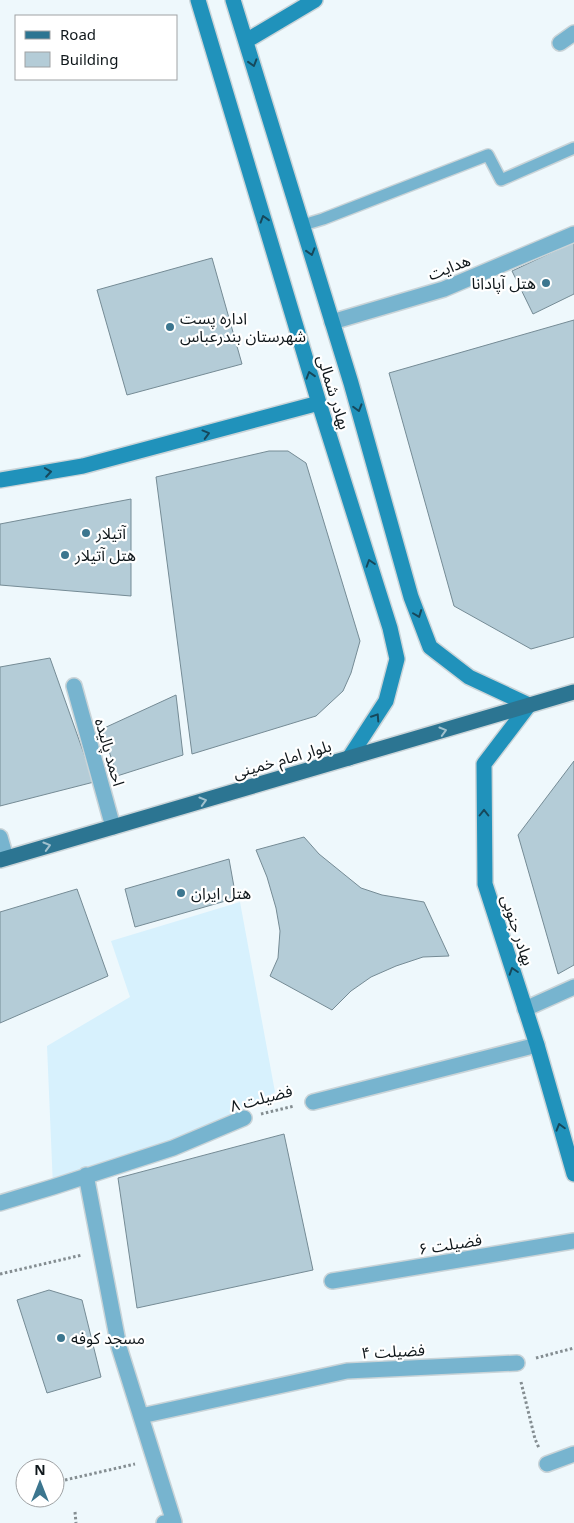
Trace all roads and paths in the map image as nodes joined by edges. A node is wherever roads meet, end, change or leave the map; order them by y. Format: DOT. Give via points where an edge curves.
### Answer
graph roads {
  1 [pos="198,0"];
  2 [pos="233,0"];
  3 [pos="315,0"];
  4 [pos="574,34"];
  5 [pos="246,41"];
  6 [pos="560,43"];
  7 [pos="574,148"];
  8 [pos="302,225"];
  9 [pos="574,234"];
  10 [pos="332,322"];
  11 [pos="319,403"];
  12 [pos="0,480"];
  13 [pos="74,686"];
  14 [pos="574,692"];
  15 [pos="529,705"];
  16 [pos="349,758"];
  17 [pos="113,827"];
  18 [pos="0,838"];
  19 [pos="3,859"];
  20 [pos="574,987"];
  21 [pos="525,1009"];
  22 [pos="537,1045"];
  23 [pos="314,1102"];
  24 [pos="244,1118"];
  25 [pos="574,1174"];
  26 [pos="86,1175"];
  27 [pos="0,1203"];
  28 [pos="574,1241"];
  29 [pos="101,1251"];
  30 [pos="0,1274"];
  31 [pos="332,1281"];
  32 [pos="574,1348"];
  33 [pos="517,1363"];
  34 [pos="141,1416"];
  35 [pos="574,1454"];
  36 [pos="154,1459"];
  37 [pos="547,1464"];
  38 [pos="65,1480"];
  39 [pos="76,1512"];
  40 [pos="76,1523"];
  41 [pos="164,1523"];
  11 -- 1 [label="main road, بهادر شمالی, one-way"];
  2 -- 5 [label="main road, بهادر شمالی"];
  3 -- 5 [label="main road"];
  4 -- 6 [label="street"];
  5 -- 8 [label="main road, بهادر شمالی, one-way"];
  7 -- 8 [label="lane" via="501,180 488,155"];
  8 -- 10 [label="main road, بهادر شمالی, one-way"];
  9 -- 10 [label="street, هدایت" via="532,257 444,289"];
  10 -- 15 [label="main road, بهادر شمالی, one-way" via="411,597 430,647 469,677"];
  12 -- 11 [label="main road, one-way" via="84,466"];
  16 -- 11 [label="main road, بهادر شمالی, one-way" via="386,701 397,659"];
  13 -- 17 [label="street, احمد پالیده"];
  14 -- 15 [label="main road, بلوار امام خمینی"];
  16 -- 15 [label="main road, بلوار امام خمینی, one-way"];
  21 -- 15 [label="main road, بهادر جنوبی, one-way" via="485,884 484,764"];
  17 -- 16 [label="main road, بلوار امام خمینی, one-way"];
  19 -- 17 [label="main road, بلوار امام خمینی, one-way"];
  18 -- 19 [label="street"];
  20 -- 21 [label="street"];
  21 -- 22 [label="main road, بهادر جنوبی"];
  22 -- 23 [label="street, فضیلت ۸"];
  25 -- 22 [label="main road, بهادر جنوبی, one-way"];
  23 -- 24 [label="path, فضیلت ۸"];
  24 -- 26 [label="street, فضیلت ۸" via="172,1148"];
  26 -- 27 [label="street, فضیلت ۸"];
  26 -- 29 [label="street"];
  28 -- 31 [label="street, فضیلت ۶"];
  29 -- 30 [label="path"];
  29 -- 34 [label="street" via="119,1347"];
  32 -- 33 [label="path"];
  33 -- 34 [label="street, فضیلت ۴" via="347,1371"];
  33 -- 37 [label="path" via="535,1439"];
  34 -- 36 [label="street"];
  35 -- 37 [label="street"];
  36 -- 38 [label="path"];
  36 -- 41 [label="street" via="174,1522"];
  39 -- 40 [label="path"];
}
